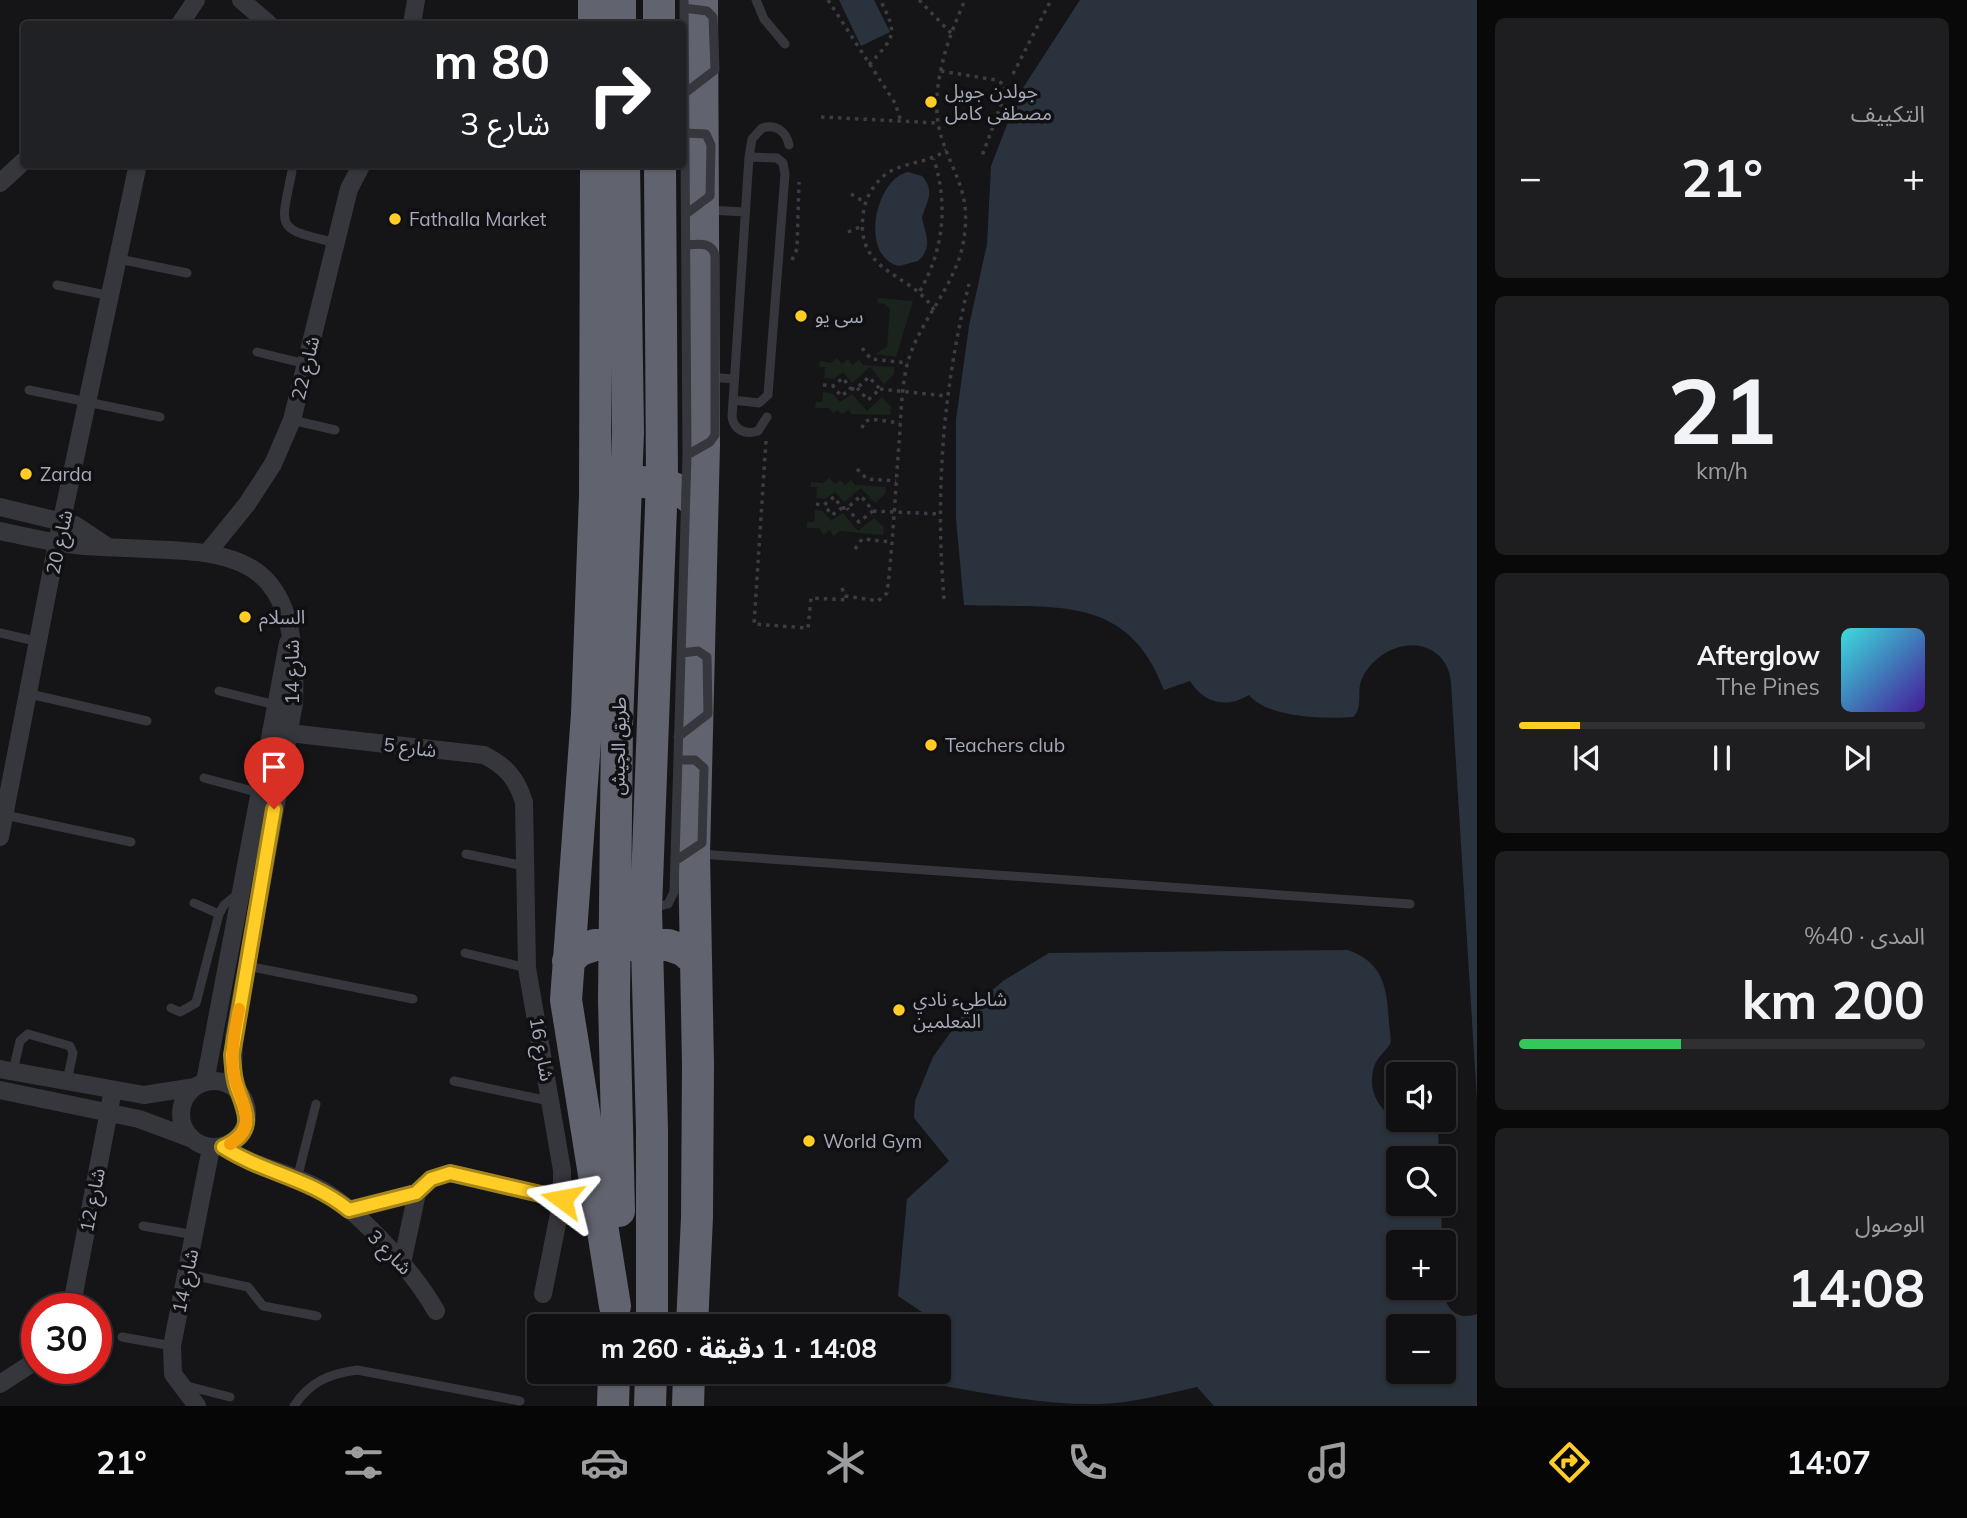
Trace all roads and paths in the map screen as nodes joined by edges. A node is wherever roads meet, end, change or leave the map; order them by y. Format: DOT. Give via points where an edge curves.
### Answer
graph roads {
  1 [pos="196,0"];
  2 [pos="416,0"];
  3 [pos="620,0"];
  4 [pos="756,0"];
  5 [pos="828,0"];
  6 [pos="880,0"];
  7 [pos="919,0"];
  8 [pos="965,0"];
  9 [pos="1051,0"];
  10 [pos="246,1"];
  11 [pos="677,6"];
  12 [pos="598,14"];
  13 [pos="182,21"];
  14 [pos="266,21"];
  15 [pos="412,21"];
  16 [pos="951,33"];
  17 [pos="785,44"];
  18 [pos="869,65"];
  19 [pos="941,71"];
  20 [pos="1013,74"];
  21 [pos="686,92"];
  22 [pos="686,115"];
  23 [pos="821,117"];
  24 [pos="901,121"];
  25 [pos="939,123"];
  26 [pos="686,133"];
  27 [pos="686,142"];
  28 [pos="789,145"];
  29 [pos="946,150"];
  30 [pos="982,156"];
  31 [pos="749,157"];
  32 [pos="933,159"];
  33 [pos="21,164"];
  34 [pos="137,168"];
  35 [pos="360,168"];
  36 [pos="596,168"];
  37 [pos="624,168"];
  38 [pos="660,168"];
  39 [pos="292,171"];
  40 [pos="1,186"];
  41 [pos="800,191"];
  42 [pos="851,194"];
  43 [pos="866,203"];
  44 [pos="694,212"];
  45 [pos="745,212"];
  46 [pos="862,226"];
  47 [pos="848,232"];
  48 [pos="336,243"];
  49 [pos="686,245"];
  50 [pos="796,249"];
  51 [pos="119,259"];
  52 [pos="187,273"];
  53 [pos="969,284"];
  54 [pos="57,285"];
  55 [pos="920,292"];
  56 [pos="111,296"];
  57 [pos="934,310"];
  58 [pos="862,348"];
  59 [pos="257,352"];
  60 [pos="908,363"];
  61 [pos="306,364"];
  62 [pos="719,378"];
  63 [pos="824,385"];
  64 [pos="833,386"];
  65 [pos="851,388"];
  66 [pos="857,388"];
  67 [pos="880,389"];
  68 [pos="29,390"];
  69 [pos="903,392"];
  70 [pos="946,396"];
  71 [pos="733,400"];
  72 [pos="89,403"];
  73 [pos="160,417"];
  74 [pos="767,417"];
  75 [pos="292,420"];
  76 [pos="900,423"];
  77 [pos="862,428"];
  78 [pos="335,430"];
  79 [pos="596,436"];
  80 [pos="766,441"];
  81 [pos="695,450"];
  82 [pos="857,469"];
  83 [pos="896,481"];
  84 [pos="595,495"];
  85 [pos="816,504"];
  86 [pos="824,505"];
  87 [pos="0,507"];
  88 [pos="845,508"];
  89 [pos="873,510"];
  90 [pos="701,511"];
  91 [pos="894,511"];
  92 [pos="939,513"];
  93 [pos="63,521"];
  94 [pos="0,531"];
  95 [pos="892,542"];
  96 [pos="57,543"];
  97 [pos="108,547"];
  98 [pos="855,548"];
  99 [pos="208,552"];
  100 [pos="842,588"];
  101 [pos="850,599"];
  102 [pos="944,599"];
  103 [pos="291,626"];
  104 [pos="0,633"];
  105 [pos="40,642"];
  106 [pos="681,653"];
  107 [pos="219,691"];
  108 [pos="30,694"];
  109 [pos="276,705"];
  110 [pos="147,721"];
  111 [pos="279,731"];
  112 [pos="678,737"];
  113 [pos="678,760"];
  114 [pos="204,779"];
  115 [pos="260,793"];
  116 [pos="524,802"];
  117 [pos="5,815"];
  118 [pos="0,837"];
  119 [pos="131,842"];
  120 [pos="466,854"];
  121 [pos="684,857"];
  122 [pos="525,866"];
  123 [pos="241,892"];
  124 [pos="194,904"];
  125 [pos="1410,904"];
  126 [pos="646,909"];
  127 [pos="219,914"];
  128 [pos="465,953"];
  129 [pos="694,959"];
  130 [pos="568,961"];
  131 [pos="247,966"];
  132 [pos="527,968"];
  133 [pos="413,999"];
  134 [pos="171,1009"];
  135 [pos="7,1070"];
  136 [pos="454,1081"];
  137 [pos="68,1082"];
  138 [pos="200,1084"];
  139 [pos="0,1090"];
  140 [pos="113,1090"];
  141 [pos="238,1091"];
  142 [pos="551,1101"];
  143 [pos="316,1104"];
  144 [pos="109,1112"];
  145 [pos="190,1138"];
  146 [pos="217,1147"];
  147 [pos="298,1180"];
  148 [pos="416,1193"];
  149 [pos="562,1199"];
  150 [pos="349,1210"];
  151 [pos="143,1226"];
  152 [pos="195,1235"];
  153 [pos="402,1263"];
  154 [pos="187,1274"];
  155 [pos="74,1293"];
  156 [pos="543,1294"];
  157 [pos="436,1311"];
  158 [pos="615,1314"];
  159 [pos="615,1314"];
  160 [pos="652,1314"];
  161 [pos="693,1314"];
  162 [pos="317,1316"];
  163 [pos="122,1337"];
  164 [pos="172,1346"];
  165 [pos="21,1370"];
  166 [pos="0,1384"];
  167 [pos="178,1384"];
  168 [pos="614,1384"];
  169 [pos="651,1384"];
  170 [pos="689,1384"];
  171 [pos="230,1397"];
  172 [pos="520,1401"];
  173 [pos="197,1406"];
  174 [pos="294,1406"];
  175 [pos="613,1406"];
  176 [pos="650,1406"];
  177 [pos="688,1406"];
  1 -- 13 [label="street"];
  2 -- 15 [label="street"];
  3 -- 12 [label="highway"];
  4 -- 17 [label="lane" via="764,19"];
  5 -- 18 [label="path"];
  6 -- 18 [label="path" via="893,33"];
  7 -- 16 [label="path"];
  8 -- 16 [label="path"];
  9 -- 20 [label="path"];
  10 -- 14 [label="street"];
  11 -- 21 [label="lane, bridge" via="707,11 713,17 715,70"];
  16 -- 19 [label="path"];
  18 -- 24 [label="path" via="895,103"];
  19 -- 25 [label="path"];
  19 -- 30 [label="path" via="1000,80 1005,85"];
  22 -- 44 [label="highway"];
  23 -- 24 [label="path"];
  24 -- 25 [label="path"];
  25 -- 29 [label="path"];
  26 -- 44 [label="lane, bridge" via="706,134 712,145 710,196"];
  27 -- 44 [label="lane, bridge"];
  28 -- 31 [label="lane" via="782,131 767,127 754,134"];
  29 -- 32 [label="path"];
  29 -- 57 [label="path" via="963,189 965,229 956,270"];
  31 -- 45 [label="lane"];
  31 -- 71 [label="lane" via="777,158 785,174 768,395 759,403"];
  32 -- 43 [label="path" via="886,174"];
  32 -- 55 [label="path" via="941,188 942,226 934,264"];
  33 -- 40 [label="street"];
  34 -- 51 [label="street, شارع 20"];
  35 -- 48 [label="street, شارع 22" via="349,189"];
  36 -- 79 [label="highway"];
  37 -- 158 [label="highway, طريق الجيش, bridge" via="628,432 617,725 614,1000 619,1211"];
  38 -- 126 [label="highway, طريق الجيش, bridge" via="662,480"];
  39 -- 48 [label="lane" via="285,226"];
  41 -- 50 [label="path"];
  42 -- 43 [label="path"];
  43 -- 46 [label="path"];
  44 -- 45 [label="lane"];
  44 -- 49 [label="lane, bridge"];
  44 -- 62 [label="highway"];
  45 -- 62 [label="lane"];
  46 -- 47 [label="path"];
  46 -- 55 [label="path" via="867,248 881,268"];
  48 -- 61 [label="street, شارع 22"];
  49 -- 81 [label="lane, bridge"];
  49 -- 81 [label="lane, bridge" via="705,244 715,256 716,431 712,441"];
  51 -- 52 [label="lane"];
  51 -- 56 [label="street, شارع 20"];
  53 -- 70 [label="path"];
  54 -- 56 [label="lane"];
  55 -- 57 [label="path"];
  56 -- 72 [label="street, شارع 20"];
  57 -- 60 [label="path" via="917,336"];
  58 -- 60 [label="path" via="871,359"];
  59 -- 61 [label="lane"];
  60 -- 69 [label="path"];
  61 -- 75 [label="street, شارع 22"];
  62 -- 71 [label="lane"];
  62 -- 81 [label="highway"];
  63 -- 64 [label="path"];
  64 -- 65 [label="path" via="841,396"];
  64 -- 65 [label="path" via="843,378"];
  65 -- 66 [label="path"];
  66 -- 67 [label="path" via="868,400"];
  66 -- 67 [label="path" via="869,377"];
  67 -- 69 [label="path"];
  68 -- 72 [label="lane"];
  69 -- 70 [label="path"];
  69 -- 76 [label="path"];
  70 -- 92 [label="path"];
  71 -- 74 [label="lane" via="733,422 741,431 758,431"];
  72 -- 73 [label="lane"];
  72 -- 93 [label="street, شارع 20"];
  75 -- 78 [label="lane"];
  75 -- 99 [label="street, شارع 22" via="274,464"];
  76 -- 77 [label="path" via="871,419"];
  76 -- 83 [label="path"];
  79 -- 81 [label="highway" via="616,457 662,468 683,464"];
  79 -- 84 [label="highway"];
  80 -- 101 [label="path" via="754,624 808,628 811,598"];
  81 -- 90 [label="highway"];
  81 -- 106 [label="lane, bridge"];
  82 -- 83 [label="path" via="867,479"];
  83 -- 91 [label="path"];
  84 -- 90 [label="highway" via="621,485 668,485 691,497"];
  84 -- 130 [label="highway" via="587,714"];
  85 -- 86 [label="path"];
  86 -- 88 [label="path" via="834,498"];
  86 -- 88 [label="path" via="832,515"];
  87 -- 93 [label="street"];
  88 -- 89 [label="path" via="859,522"];
  88 -- 89 [label="path" via="861,496"];
  89 -- 91 [label="path"];
  90 -- 121 [label="highway"];
  91 -- 92 [label="path"];
  91 -- 95 [label="path"];
  92 -- 102 [label="path"];
  93 -- 96 [label="street, شارع 20"];
  93 -- 97 [label="street"];
  94 -- 96 [label="street, شارع 14"];
  95 -- 98 [label="path" via="862,539"];
  95 -- 101 [label="path" via="886,596 878,601"];
  96 -- 97 [label="street, شارع 14"];
  96 -- 105 [label="street, شارع 20"];
  97 -- 99 [label="street, شارع 14"];
  99 -- 103 [label="street, شارع 14" via="240,561 271,584"];
  100 -- 101 [label="path"];
  103 -- 109 [label="street, شارع 14"];
  103 -- 111 [label="street, شارع 14" via="294,703"];
  104 -- 105 [label="lane"];
  105 -- 108 [label="street, شارع 20"];
  106 -- 112 [label="lane, bridge"];
  106 -- 112 [label="lane, bridge" via="698,651 707,657 709,710 703,721"];
  107 -- 109 [label="lane"];
  108 -- 110 [label="lane"];
  108 -- 117 [label="street, شارع 20"];
  109 -- 111 [label="street, شارع 14"];
  111 -- 115 [label="street, شارع 14"];
  111 -- 116 [label="street, شارع 5" via="484,755 511,773"];
  111 -- 131 [label="street, شارع 14"];
  112 -- 113 [label="lane, bridge"];
  113 -- 121 [label="lane, bridge"];
  113 -- 121 [label="lane, bridge" via="699,761 704,768 705,832 702,843"];
  114 -- 115 [label="lane"];
  115 -- 123 [label="street, شارع 14"];
  116 -- 122 [label="street, شارع 16"];
  117 -- 118 [label="street, شارع 20"];
  117 -- 119 [label="lane"];
  120 -- 122 [label="lane"];
  121 -- 125 [label="lane"];
  121 -- 126 [label="lane, bridge" via="672,900"];
  121 -- 129 [label="highway"];
  122 -- 132 [label="street, شارع 16"];
  123 -- 127 [label="lane"];
  123 -- 138 [label="street, شارع 14"];
  124 -- 127 [label="lane"];
  126 -- 160 [label="highway, طريق الجيش, bridge"];
  127 -- 134 [label="lane" via="196,1003 180,1012"];
  128 -- 132 [label="lane"];
  129 -- 130 [label="highway" via="668,945 595,945"];
  129 -- 161 [label="highway" via="698,1092"];
  130 -- 159 [label="highway" via="566,1000"];
  131 -- 133 [label="lane"];
  131 -- 141 [label="street, شارع 14" via="232,1055"];
  132 -- 142 [label="street, شارع 16"];
  135 -- 137 [label="street"];
  135 -- 137 [label="lane" via="28,1034 70,1046"];
  136 -- 142 [label="lane"];
  137 -- 140 [label="street"];
  138 -- 140 [label="street" via="144,1095"];
  138 -- 141 [label="street" via="217,1081"];
  138 -- 145 [label="street" via="187,1095 180,1118"];
  139 -- 144 [label="street"];
  140 -- 144 [label="street, شارع 12"];
  141 -- 146 [label="street" via="245,1100 247,1123 233,1142"];
  142 -- 149 [label="street, شارع 16"];
  143 -- 147 [label="lane"];
  144 -- 145 [label="street"];
  144 -- 155 [label="street, شارع 12"];
  145 -- 146 [label="street"];
  146 -- 147 [label="street, شارع 3"];
  146 -- 152 [label="street, شارع 14"];
  147 -- 150 [label="street, شارع 3" via="328,1193"];
  148 -- 149 [label="street" via="431,1179 450,1173"];
  148 -- 150 [label="street"];
  148 -- 153 [label="street"];
  149 -- 156 [label="street, شارع 16"];
  150 -- 153 [label="street, شارع 3"];
  151 -- 152 [label="lane"];
  152 -- 154 [label="street, شارع 14"];
  153 -- 157 [label="street, شارع 3"];
  154 -- 162 [label="lane" via="244,1285 263,1306"];
  154 -- 164 [label="street, شارع 14"];
  163 -- 164 [label="lane"];
  164 -- 167 [label="street, شارع 14" via="171,1364"];
  165 -- 166 [label="street"];
  167 -- 171 [label="lane"];
  167 -- 173 [label="street"];
  168 -- 175 [label="highway"];
  169 -- 176 [label="highway"];
  170 -- 177 [label="highway"];
  172 -- 174 [label="lane" via="357,1370 332,1373 310,1385"];
}
